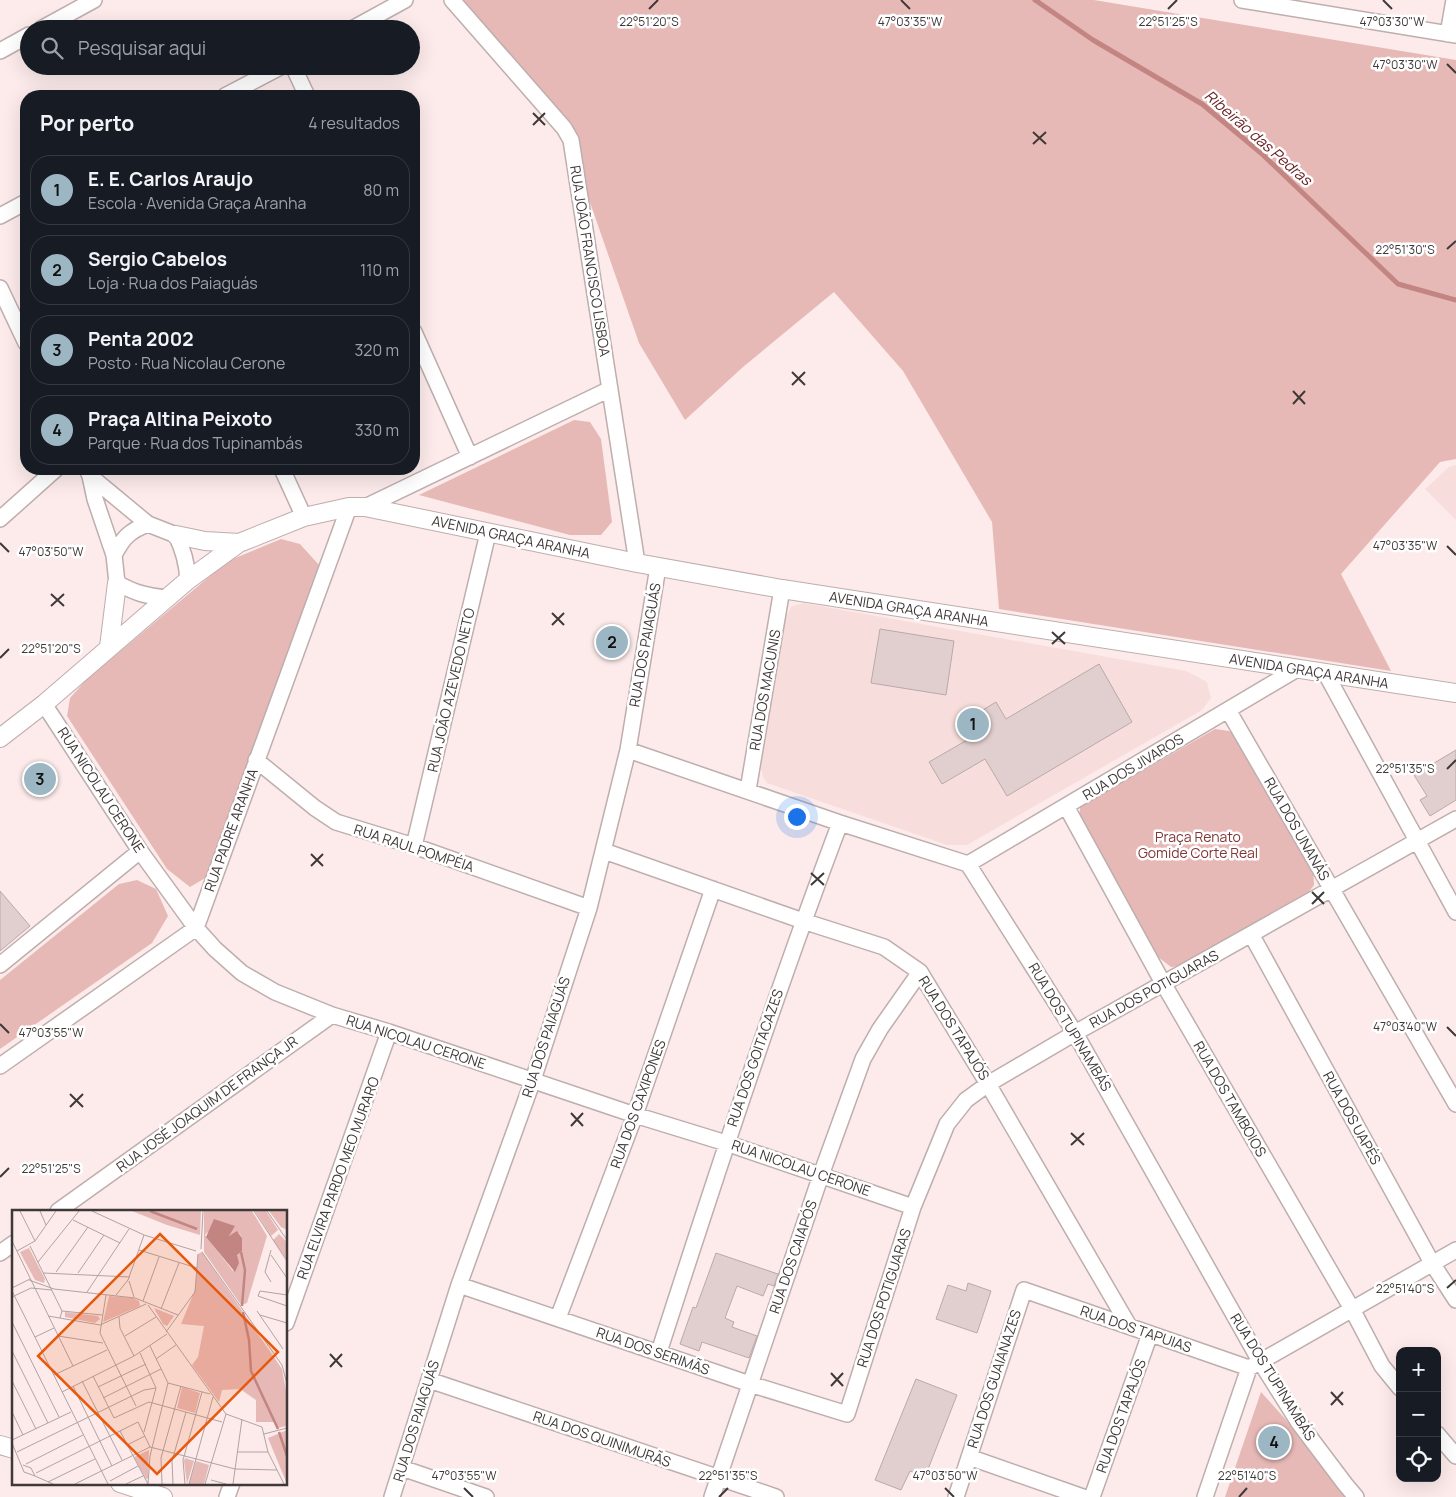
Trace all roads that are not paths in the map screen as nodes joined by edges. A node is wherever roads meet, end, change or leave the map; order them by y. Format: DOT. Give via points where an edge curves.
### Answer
graph roads {
  1 [pos="94,0"];
  2 [pos="405,0"];
  3 [pos="452,0"];
  4 [pos="1242,0"];
  5 [pos="1454,0"];
  6 [pos="57,20"];
  7 [pos="368,20"];
  8 [pos="1452,35"];
  9 [pos="20,41"];
  10 [pos="0,52"];
  11 [pos="265,75"];
  12 [pos="297,75"];
  13 [pos="236,90"];
  14 [pos="304,90"];
  15 [pos="20,205"];
  16 [pos="0,216"];
  17 [pos="0,288"];
  18 [pos="20,330"];
  19 [pos="420,345"];
  20 [pos="610,390"];
  21 [pos="470,457"];
  22 [pos="49,475"];
  23 [pos="90,475"];
  24 [pos="92,475"];
  25 [pos="285,475"];
  26 [pos="357,507"];
  27 [pos="304,517"];
  28 [pos="0,519"];
  29 [pos="148,524"];
  30 [pos="488,533"];
  31 [pos="176,535"];
  32 [pos="239,543"];
  33 [pos="114,555"];
  34 [pos="637,563"];
  35 [pos="658,567"];
  36 [pos="188,580"];
  37 [pos="117,583"];
  38 [pos="782,589"];
  39 [pos="166,598"];
  40 [pos="109,647"];
  41 [pos="1297,669"];
  42 [pos="1326,674"];
  43 [pos="1456,693"];
  44 [pos="44,704"];
  45 [pos="1228,710"];
  46 [pos="0,738"];
  47 [pos="628,750"];
  48 [pos="256,760"];
  49 [pos="748,790"];
  50 [pos="1066,806"];
  51 [pos="1456,819"];
  52 [pos="840,824"];
  53 [pos="1417,841"];
  54 [pos="414,846"];
  55 [pos="140,851"];
  56 [pos="604,851"];
  57 [pos="968,864"];
  58 [pos="713,889"];
  59 [pos="1331,889"];
  60 [pos="589,908"];
  61 [pos="1456,912"];
  62 [pos="803,921"];
  63 [pos="196,928"];
  64 [pos="1251,934"];
  65 [pos="0,965"];
  66 [pos="920,972"];
  67 [pos="1163,983"];
  68 [pos="332,1015"];
  69 [pos="389,1032"];
  70 [pos="1076,1033"];
  71 [pos="0,1066"];
  72 [pos="533,1080"];
  73 [pos="988,1084"];
  74 [pos="1456,1104"];
  75 [pos="635,1115"];
  76 [pos="726,1143"];
  77 [pos="821,1175"];
  78 [pos="913,1207"];
  79 [pos="59,1210"];
  80 [pos="12,1244"];
  81 [pos="1456,1250"];
  82 [pos="0,1253"];
  83 [pos="1432,1263"];
  84 [pos="459,1285"];
  85 [pos="1024,1290"];
  86 [pos="1456,1300"];
  87 [pos="1352,1309"];
  88 [pos="288,1317"];
  89 [pos="558,1318"];
  90 [pos="1129,1326"];
  91 [pos="1150,1334"];
  92 [pos="659,1352"];
  93 [pos="1254,1365"];
  94 [pos="429,1380"];
  95 [pos="1396,1383"];
  96 [pos="750,1384"];
  97 [pos="847,1414"];
  98 [pos="1440,1437"];
  99 [pos="969,1456"];
  100 [pos="1456,1456"];
  101 [pos="402,1468"];
  102 [pos="718,1478"];
  103 [pos="123,1484"];
  104 [pos="232,1484"];
  105 [pos="163,1497"];
  106 [pos="227,1497"];
  107 [pos="392,1497"];
  108 [pos="486,1497"];
  109 [pos="712,1497"];
  110 [pos="776,1497"];
  111 [pos="956,1497"];
  112 [pos="1083,1497"];
  113 [pos="1092,1497"];
  114 [pos="1206,1497"];
  115 [pos="1356,1497"];
  1 -- 6 [label="street"];
  2 -- 7 [label="street"];
  3 -- 20 [label="street, RUA JOÃO FRANCISCO LISBOA" via="571,140"];
  4 -- 8 [label="street"];
  5 -- 8 [label="street"];
  9 -- 10 [label="street"];
  11 -- 13 [label="street"];
  12 -- 14 [label="street"];
  15 -- 16 [label="street"];
  17 -- 18 [label="street"];
  19 -- 21 [label="street"];
  20 -- 21 [label="street"];
  20 -- 34 [label="street, RUA JOÃO FRANCISCO LISBOA"];
  21 -- 26 [label="street"];
  22 -- 28 [label="street"];
  23 -- 33 [label="street"];
  24 -- 29 [label="street"];
  25 -- 27 [label="street"];
  26 -- 27 [label="street"];
  26 -- 30 [label="street, AVENIDA GRAÇA ARANHA"];
  26 -- 48 [label="street, RUA PADRE ARANHA"];
  27 -- 32 [label="street"];
  29 -- 31 [label="street"];
  29 -- 33 [label="street" via="128,533"];
  30 -- 34 [label="street, AVENIDA GRAÇA ARANHA"];
  30 -- 54 [label="street, RUA JOÃO AZEVEDO NETO"];
  31 -- 32 [label="street"];
  31 -- 36 [label="street" via="184,550"];
  32 -- 36 [label="street"];
  33 -- 37 [label="street"];
  34 -- 35 [label="street, AVENIDA GRAÇA ARANHA"];
  35 -- 38 [label="street, AVENIDA GRAÇA ARANHA"];
  35 -- 47 [label="street, RUA DOS PAIAGUÁS"];
  36 -- 39 [label="street"];
  37 -- 39 [label="street" via="146,596"];
  37 -- 40 [label="street"];
  38 -- 41 [label="street, AVENIDA GRAÇA ARANHA"];
  38 -- 49 [label="street, RUA DOS MACUNIS"];
  39 -- 40 [label="street"];
  40 -- 44 [label="street"];
  41 -- 42 [label="street, AVENIDA GRAÇA ARANHA"];
  41 -- 45 [label="street, RUA DOS JIVAROS"];
  42 -- 43 [label="street, AVENIDA GRAÇA ARANHA"];
  42 -- 53 [label="street"];
  44 -- 46 [label="street"];
  44 -- 55 [label="street, RUA NICOLAU CERONE"];
  45 -- 50 [label="street, RUA DOS JIVAROS"];
  45 -- 59 [label="street, RUA DOS UNANÁS"];
  47 -- 49 [label="street"];
  47 -- 56 [label="street, RUA DOS PAIAGUÁS"];
  48 -- 54 [label="street, RUA RAUL POMPÉIA" via="336,822"];
  48 -- 63 [label="street, RUA PADRE ARANHA"];
  49 -- 52 [label="street"];
  50 -- 57 [label="street, RUA DOS JIVAROS"];
  50 -- 67 [label="street, RUA DOS TAMBOIOS"];
  51 -- 53 [label="street, RUA DOS POTIGUARAS"];
  52 -- 57 [label="street"];
  52 -- 62 [label="street, RUA DOS GOITACAZES"];
  53 -- 59 [label="street, RUA DOS POTIGUARAS"];
  53 -- 61 [label="street"];
  54 -- 60 [label="street, RUA RAUL POMPÉIA"];
  55 -- 63 [label="street, RUA NICOLAU CERONE"];
  55 -- 65 [label="street"];
  56 -- 58 [label="street, RUA DOS TAPAJÓS"];
  56 -- 60 [label="street, RUA DOS PAIAGUÁS"];
  57 -- 70 [label="street, RUA DOS TUPINAMBÁS"];
  58 -- 62 [label="street, RUA DOS TAPAJÓS"];
  58 -- 75 [label="street, RUA DOS CAXIPONES"];
  59 -- 64 [label="street, RUA DOS POTIGUARAS"];
  59 -- 74 [label="street, RUA DOS UNANÁS"];
  60 -- 72 [label="street, RUA DOS PAIAGUÁS"];
  62 -- 66 [label="street, RUA DOS TAPAJÓS" via="884,947"];
  62 -- 76 [label="street, RUA DOS GOITACAZES"];
  63 -- 68 [label="street, RUA NICOLAU CERONE" via="242,973 275,992"];
  63 -- 71 [label="street"];
  64 -- 67 [label="street, RUA DOS POTIGUARAS"];
  64 -- 83 [label="street, RUA DOS UAPÉS"];
  66 -- 73 [label="street, RUA DOS TAPAJÓS"];
  66 -- 77 [label="street, RUA DOS CAIAPÓS" via="863,1058"];
  67 -- 70 [label="street, RUA DOS POTIGUARAS"];
  67 -- 87 [label="street, RUA DOS TAMBOIOS"];
  68 -- 69 [label="street, RUA NICOLAU CERONE"];
  68 -- 79 [label="street, RUA JOSÉ JOAQUIM DE FRANÇA JR"];
  69 -- 72 [label="street, RUA NICOLAU CERONE"];
  69 -- 88 [label="street, RUA ELVIRA PARDO MEO MURARO"];
  70 -- 73 [label="street, RUA DOS POTIGUARAS"];
  70 -- 93 [label="street, RUA DOS TUPINAMBÁS"];
  72 -- 75 [label="street, RUA NICOLAU CERONE"];
  72 -- 84 [label="street, RUA DOS PAIAGUÁS"];
  73 -- 78 [label="street, RUA DOS POTIGUARAS" via="966,1100 947,1124"];
  73 -- 90 [label="street, RUA DOS TAPAJÓS"];
  75 -- 76 [label="street, RUA NICOLAU CERONE"];
  75 -- 89 [label="street, RUA DOS CAXIPONES"];
  76 -- 77 [label="street, RUA NICOLAU CERONE"];
  76 -- 92 [label="street, RUA DOS GOITACAZES"];
  77 -- 78 [label="street, RUA NICOLAU CERONE"];
  77 -- 96 [label="street, RUA DOS CAIAPÓS"];
  78 -- 97 [label="street, RUA DOS POTIGUARAS"];
  80 -- 82 [label="street"];
  81 -- 83 [label="street"];
  83 -- 86 [label="street, RUA DOS UAPÉS"];
  83 -- 87 [label="street"];
  84 -- 89 [label="street, RUA DOS SERIMÃS"];
  84 -- 94 [label="street, RUA DOS PAIAGUÁS"];
  85 -- 90 [label="street, RUA DOS TAPUIAS"];
  85 -- 99 [label="street, RUA DOS GUAIANAZES"];
  87 -- 93 [label="street"];
  87 -- 95 [label="street, RUA DOS TAMBOIOS" via="1382,1366"];
  89 -- 92 [label="street, RUA DOS SERIMÃS"];
  90 -- 91 [label="street, RUA DOS TAPUIAS"];
  91 -- 93 [label="street, RUA DOS TAPUIAS"];
  91 -- 113 [label="street, RUA DOS TAPAJÓS"];
  92 -- 96 [label="street, RUA DOS SERIMÃS"];
  93 -- 114 [label="street"];
  93 -- 115 [label="street, RUA DOS TUPINAMBÁS"];
  94 -- 101 [label="street, RUA DOS PAIAGUÁS"];
  94 -- 102 [label="street, RUA DOS QUINIMURÃS"];
  96 -- 97 [label="street, RUA DOS SERIMÃS"];
  96 -- 102 [label="street, RUA DOS CAIAPÓS"];
  98 -- 100 [label="street"];
  99 -- 111 [label="street, RUA DOS GUAIANAZES"];
  99 -- 112 [label="street"];
  101 -- 107 [label="street, RUA DOS PAIAGUÁS"];
  101 -- 108 [label="street"];
  102 -- 109 [label="street, RUA DOS CAIAPÓS"];
  102 -- 110 [label="street, RUA DOS QUINIMURÃS"];
  103 -- 105 [label="street"];
  104 -- 106 [label="street"];
}
